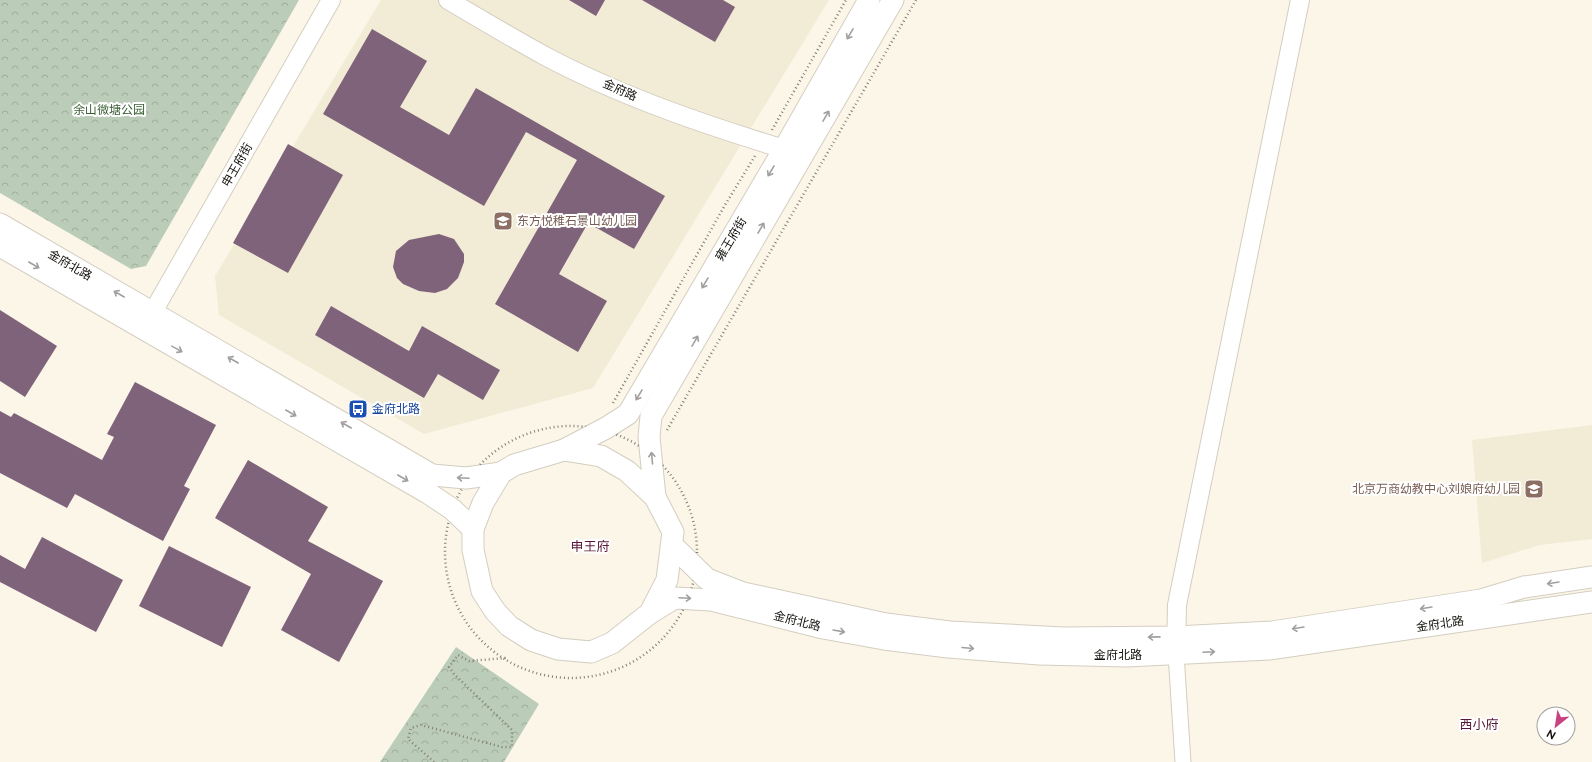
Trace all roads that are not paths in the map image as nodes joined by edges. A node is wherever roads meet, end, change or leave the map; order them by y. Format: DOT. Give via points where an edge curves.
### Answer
graph roads {
  1 [pos="331,0"];
  2 [pos="448,0"];
  3 [pos="869,0"];
  4 [pos="893,0"];
  5 [pos="1300,0"];
  6 [pos="794,152"];
  7 [pos="0,224"];
  8 [pos="0,246"];
  9 [pos="148,321"];
  10 [pos="564,450"];
  11 [pos="501,473"];
  12 [pos="655,497"];
  13 [pos="472,529"];
  14 [pos="672,545"];
  15 [pos="1592,577"];
  16 [pos="1592,602"];
  17 [pos="650,613"];
  18 [pos="1176,645"];
  19 [pos="1182,762"];
  1 -- 9 [label="street, 申王府街"];
  2 -- 6 [label="street, 金府路" via="546,56 652,104"];
  3 -- 6 [label="main road, 雍王府街, one-way"];
  6 -- 4 [label="main road, 雍王府街, one-way"];
  5 -- 18 [label="street" via="1177,605"];
  6 -- 10 [label="main road, 雍王府街, one-way" via="628,414 596,426"];
  12 -- 6 [label="main road, 雍王府街, one-way" via="653,452 649,437 651,416"];
  9 -- 7 [label="main road, 金府北路, one-way"];
  8 -- 9 [label="main road, 金府北路, one-way"];
  11 -- 9 [label="main road, 金府北路, one-way" via="466,478 432,475"];
  9 -- 13 [label="main road, 金府北路, one-way" via="422,489 452,509"];
  10 -- 11 [label="main road" via="514,465"];
  10 -- 12 [label="main road" via="601,456 627,472"];
  11 -- 13 [label="main road" via="482,503"];
  12 -- 14 [label="main road" via="673,532"];
  13 -- 17 [label="main road, 金府北路" via="474,558 482,592 509,626 531,640 558,649 591,652 612,643"];
  14 -- 17 [label="main road" via="667,580"];
  18 -- 14 [label="main road, 金府北路, one-way" via="950,632 886,624 743,593 707,579"];
  15 -- 18 [label="main road, 金府北路, one-way" via="1524,587 1481,600"];
  18 -- 16 [label="main road, 金府北路, one-way" via="1269,649"];
  17 -- 18 [label="main road, 金府北路, one-way" via="675,598 689,598 711,600 823,628 948,647 1039,654 1127,656"];
  18 -- 19 [label="street"];
}
